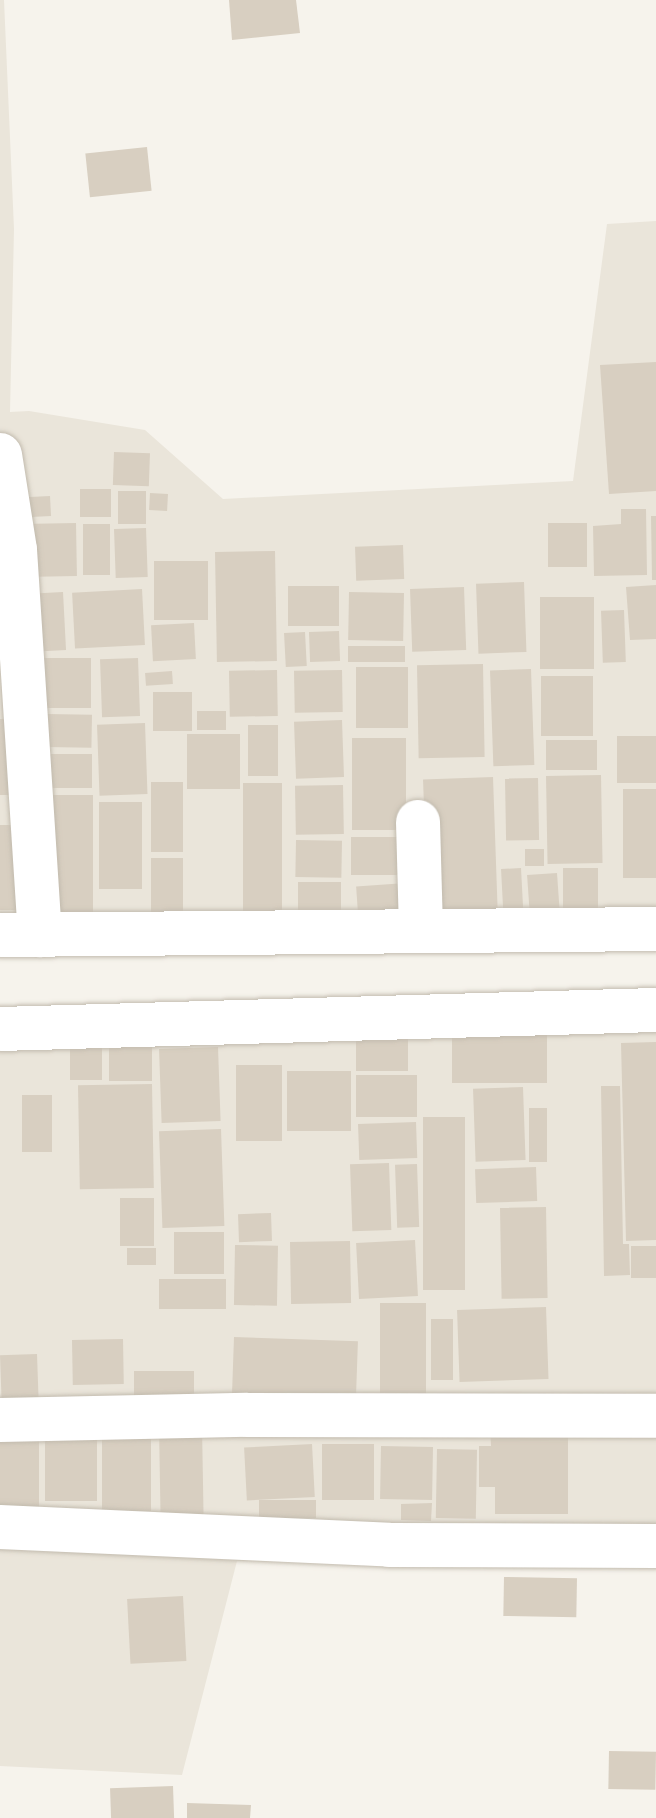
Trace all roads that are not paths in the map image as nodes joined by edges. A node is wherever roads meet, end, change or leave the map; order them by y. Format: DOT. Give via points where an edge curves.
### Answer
graph roads {
  1 [pos="0,458"];
  2 [pos="418,822"];
  3 [pos="656,929"];
  4 [pos="421,930"];
  5 [pos="20,935"];
  6 [pos="656,1010"];
  7 [pos="0,1029"];
  8 [pos="656,1416"];
  9 [pos="0,1420"];
  10 [pos="0,1527"];
  11 [pos="656,1546"];
  1 -- 5 [label="street" via="15,550"];
  2 -- 4 [label="street"];
  3 -- 4 [label="street"];
  4 -- 5 [label="street"];
  6 -- 7 [label="street"];
  8 -- 9 [label="street"];
  10 -- 11 [label="street" via="389,1545"];
}
